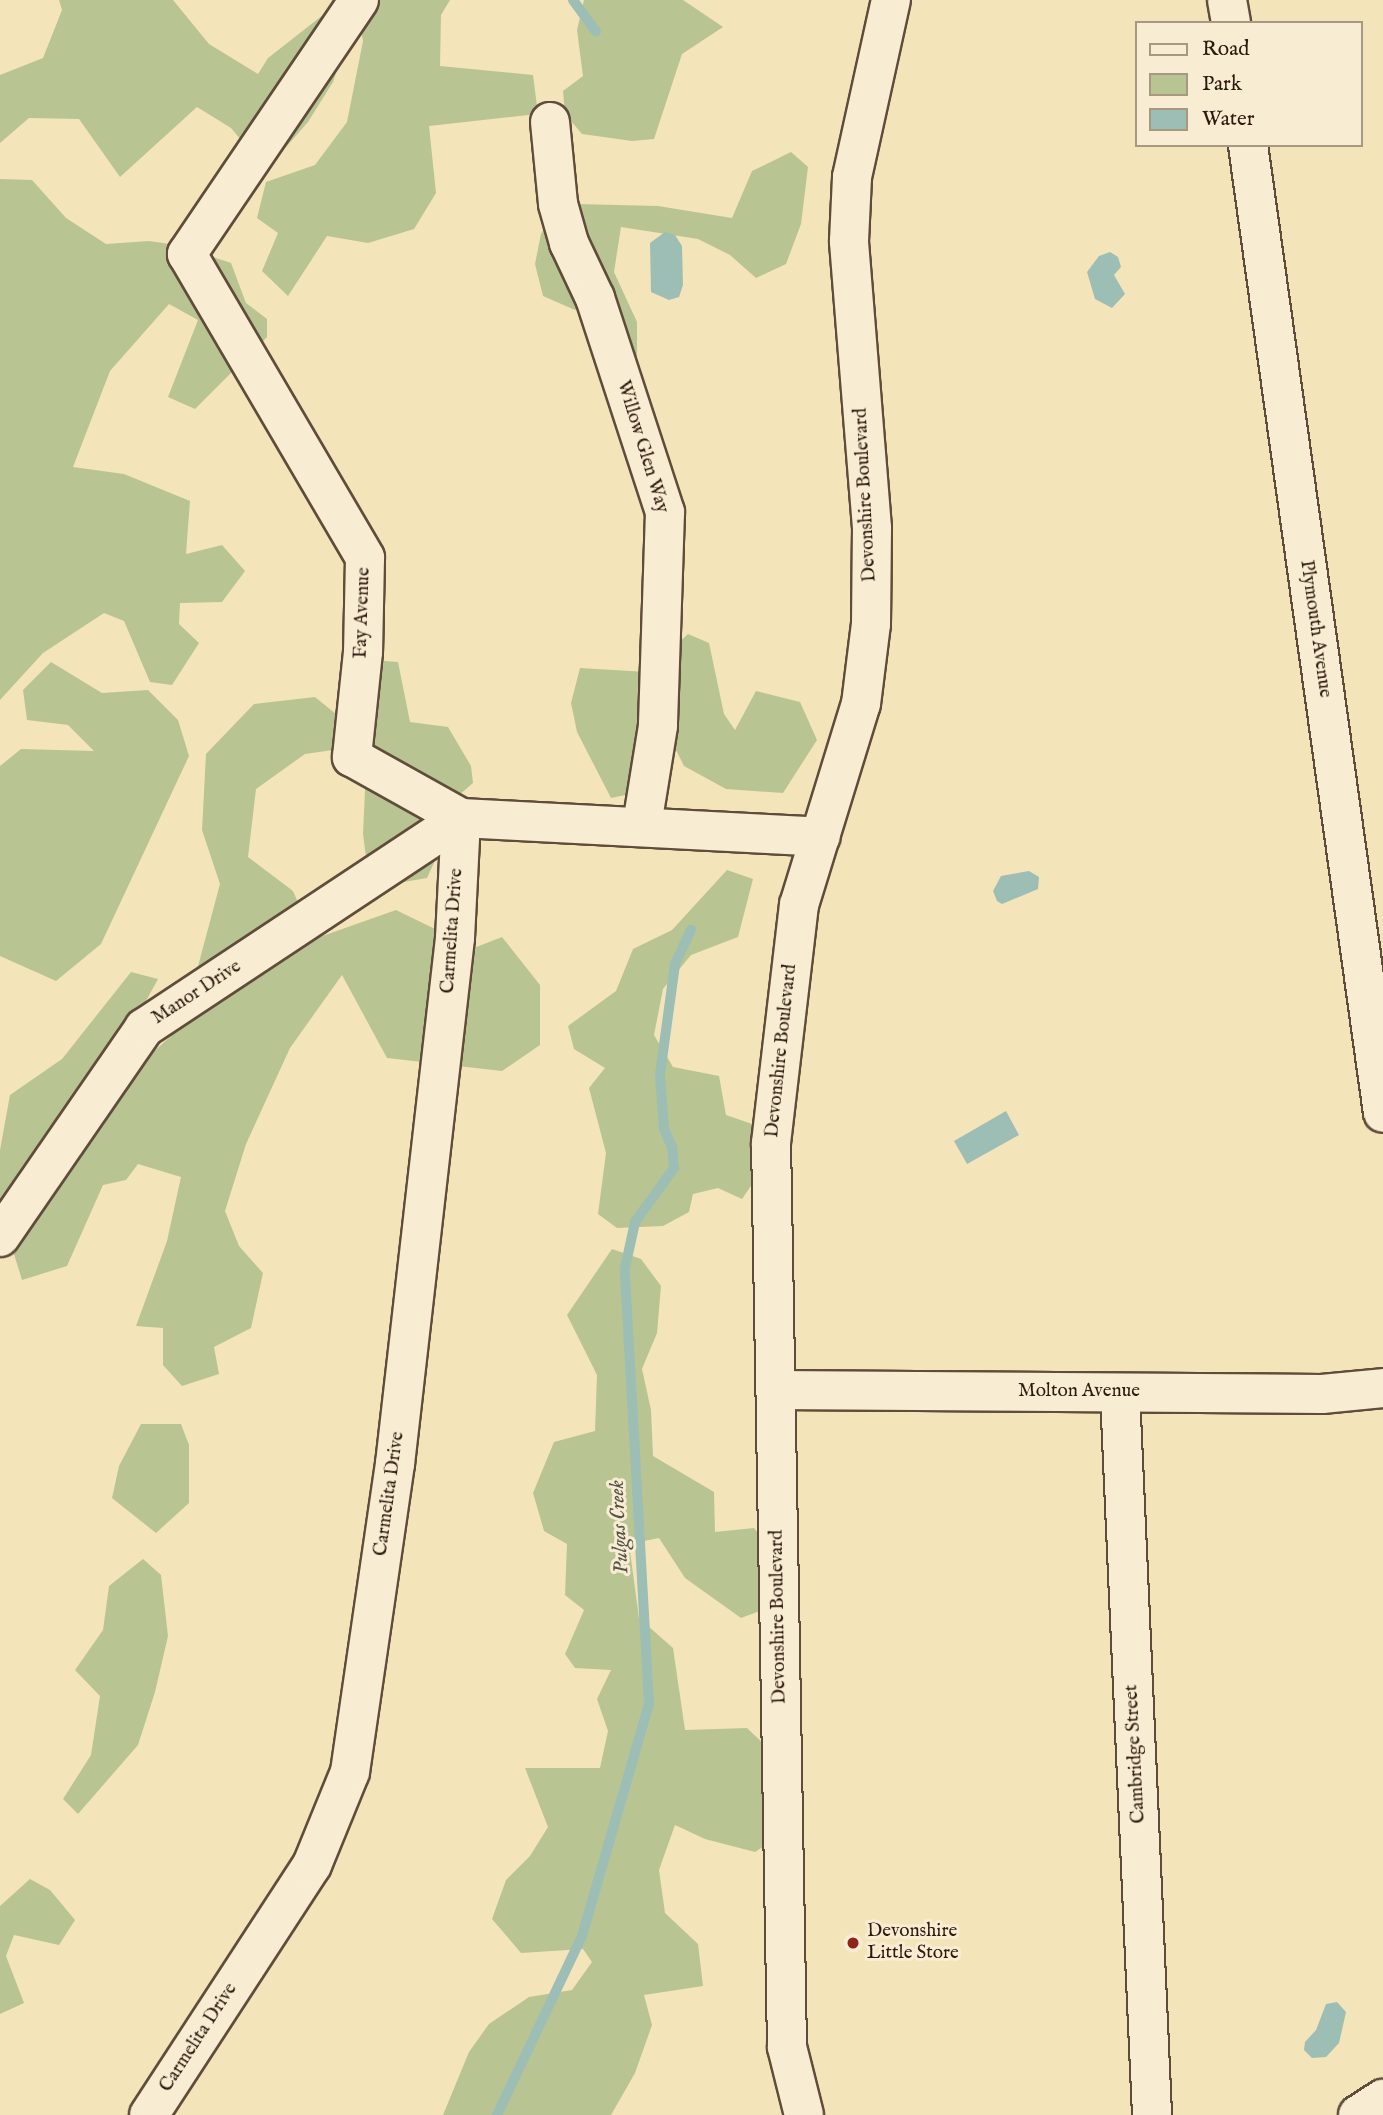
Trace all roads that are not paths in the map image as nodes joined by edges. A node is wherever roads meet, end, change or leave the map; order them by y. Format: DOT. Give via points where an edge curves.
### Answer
graph roads {
  1 [pos="359,0"];
  2 [pos="891,0"];
  3 [pos="1227,0"];
  4 [pos="1231,21"];
  5 [pos="550,122"];
  6 [pos="1248,147"];
  7 [pos="461,818"];
  8 [pos="642,825"];
  9 [pos="820,837"];
  10 [pos="1383,1113"];
  11 [pos="0,1237"];
  12 [pos="1383,1388"];
  13 [pos="776,1390"];
  14 [pos="1120,1392"];
  15 [pos="1383,2099"];
  16 [pos="149,2115"];
  17 [pos="804,2115"];
  18 [pos="1152,2115"];
  19 [pos="1358,2115"];
  1 -- 7 [label="street, Fay Avenue" via="187,254 365,558 363,652 352,757"];
  2 -- 9 [label="street, Devonshire Boulevard" via="852,177 849,241 872,528 871,624 861,704"];
  3 -- 4 [label="street"];
  5 -- 8 [label="street, Willow Glen Way" via="558,204 569,243 595,298 665,512 658,726"];
  6 -- 10 [label="street, Plymouth Avenue"];
  7 -- 8 [label="street, Fay Avenue"];
  7 -- 11 [label="street, Manor Drive" via="144,1028"];
  7 -- 16 [label="street, Carmelita Drive" via="455,938 397,1451 350,1772 312,1865"];
  8 -- 9 [label="street, Fay Avenue"];
  9 -- 13 [label="street, Devonshire Boulevard" via="799,905 771,1143"];
  12 -- 14 [label="street, Molton Avenue" via="1322,1394"];
  13 -- 14 [label="street, Molton Avenue"];
  13 -- 17 [label="street, Devonshire Boulevard" via="787,2047"];
  14 -- 18 [label="street, Cambridge Street"];
  15 -- 19 [label="street"];
}
